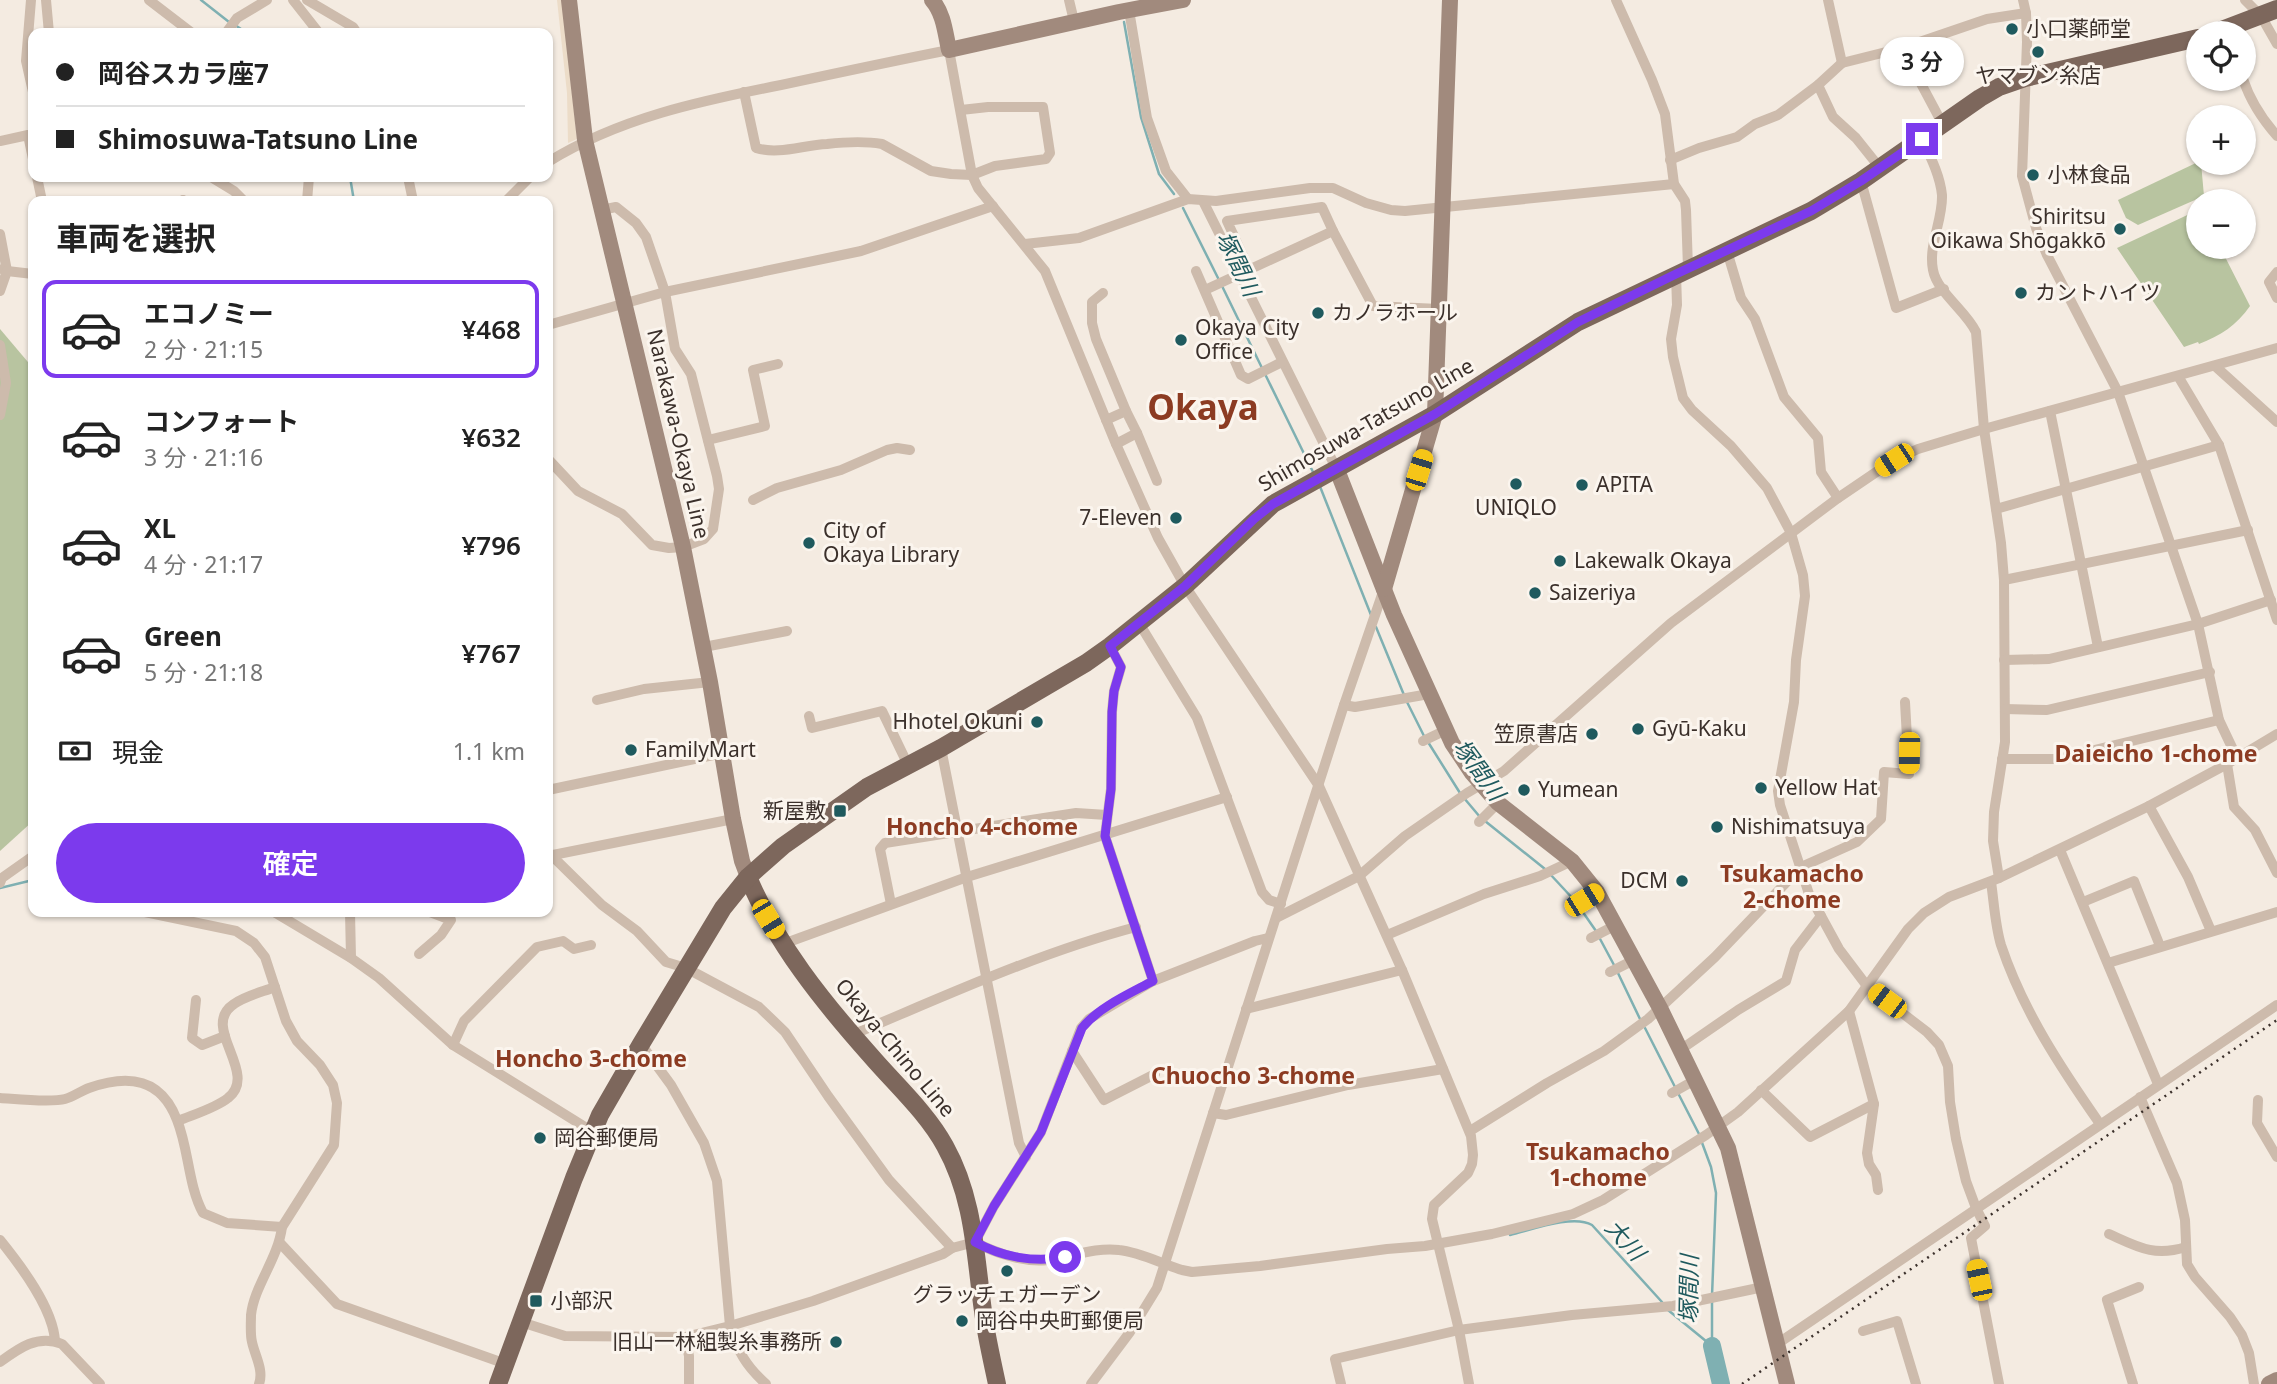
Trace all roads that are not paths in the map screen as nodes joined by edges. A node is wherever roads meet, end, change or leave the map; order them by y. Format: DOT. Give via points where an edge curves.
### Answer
graph roads {
  1 [pos="31,0"];
  2 [pos="46,0"];
  3 [pos="149,0"];
  4 [pos="267,0"];
  5 [pos="293,0"];
  6 [pos="307,0"];
  7 [pos="569,0"];
  8 [pos="932,0"];
  9 [pos="1069,0"];
  10 [pos="1183,0"];
  11 [pos="1450,0"];
  12 [pos="1616,0"];
  13 [pos="1828,0"];
  14 [pos="2023,0"];
  15 [pos="2245,0"];
  16 [pos="1122,7"];
  17 [pos="2026,13"];
  18 [pos="2269,13"];
  19 [pos="2250,21"];
  20 [pos="1074,22"];
  21 [pos="29,28"];
  22 [pos="49,28"];
  23 [pos="185,28"];
  24 [pos="230,28"];
  25 [pos="315,28"];
  26 [pos="354,28"];
  27 [pos="28,37"];
  28 [pos="2186,41"];
  29 [pos="2277,44"];
  30 [pos="1902,48"];
  31 [pos="949,50"];
  32 [pos="1842,63"];
  33 [pos="28,70"];
  34 [pos="2025,78"];
  35 [pos="1818,85"];
  36 [pos="2247,91"];
  37 [pos="744,92"];
  38 [pos="961,110"];
  39 [pos="1942,123"];
  40 [pos="28,135"];
  41 [pos="2277,136"];
  42 [pos="1922,139"];
  43 [pos="0,141"];
  44 [pos="585,141"];
  45 [pos="553,159"];
  46 [pos="1670,160"];
  47 [pos="1880,168"];
  48 [pos="972,175"];
  49 [pos="1861,181"];
  50 [pos="219,182"];
  51 [pos="525,182"];
  52 [pos="1674,184"];
  53 [pos="239,196"];
  54 [pos="511,196"];
  55 [pos="1188,198"];
  56 [pos="1202,201"];
  57 [pos="993,206"];
  58 [pos="1443,208"];
  59 [pos="601,210"];
  60 [pos="1333,231"];
  61 [pos="0,234"];
  62 [pos="1025,244"];
  63 [pos="1727,251"];
  64 [pos="3,270"];
  65 [pos="1196,271"];
  66 [pos="1682,271"];
  67 [pos="2277,272"];
  68 [pos="28,273"];
  69 [pos="1244,273"];
  70 [pos="1210,288"];
  71 [pos="1944,289"];
  72 [pos="0,291"];
  73 [pos="665,292"];
  74 [pos="1103,293"];
  75 [pos="2277,298"];
  76 [pos="625,302"];
  77 [pos="1439,309"];
  78 [pos="553,324"];
  79 [pos="0,345"];
  80 [pos="2277,348"];
  81 [pos="1282,362"];
  82 [pos="778,363"];
  83 [pos="2215,366"];
  84 [pos="2178,376"];
  85 [pos="2118,393"];
  86 [pos="1126,411"];
  87 [pos="2050,411"];
  88 [pos="1435,414"];
  89 [pos="0,415"];
  90 [pos="1106,420"];
  91 [pos="2277,422"];
  92 [pos="1984,429"];
  93 [pos="1137,433"];
  94 [pos="708,440"];
  95 [pos="1116,444"];
  96 [pos="2218,445"];
  97 [pos="910,450"];
  98 [pos="553,464"];
  99 [pos="2143,466"];
  100 [pos="1337,470"];
  101 [pos="1157,481"];
  102 [pos="2066,488"];
  103 [pos="1838,498"];
  104 [pos="753,500"];
  105 [pos="1996,509"];
  106 [pos="2248,530"];
  107 [pos="1791,533"];
  108 [pos="683,547"];
  109 [pos="2173,547"];
  110 [pos="2082,565"];
  111 [pos="2004,580"];
  112 [pos="1185,586"];
  113 [pos="1384,589"];
  114 [pos="2271,600"];
  115 [pos="2277,620"];
  116 [pos="1139,623"];
  117 [pos="2198,624"];
  118 [pos="787,631"];
  119 [pos="1110,646"];
  120 [pos="2098,647"];
  121 [pos="704,648"];
  122 [pos="2004,660"];
  123 [pos="2210,672"];
  124 [pos="710,682"];
  125 [pos="1422,696"];
  126 [pos="597,700"];
  127 [pos="1905,702"];
  128 [pos="1344,705"];
  129 [pos="2005,709"];
  130 [pos="809,716"];
  131 [pos="2219,720"];
  132 [pos="2277,734"];
  133 [pos="941,748"];
  134 [pos="723,753"];
  135 [pos="2001,759"];
  136 [pos="2232,762"];
  137 [pos="908,765"];
  138 [pos="1482,785"];
  139 [pos="1319,786"];
  140 [pos="553,789"];
  141 [pos="1227,797"];
  142 [pos="2149,806"];
  143 [pos="1493,807"];
  144 [pos="1107,815"];
  145 [pos="733,819"];
  146 [pos="1479,822"];
  147 [pos="957,831"];
  148 [pos="1105,836"];
  149 [pos="2060,850"];
  150 [pos="553,854"];
  151 [pos="28,860"];
  152 [pos="553,860"];
  153 [pos="1572,862"];
  154 [pos="1801,867"];
  155 [pos="2277,873"];
  156 [pos="1359,876"];
  157 [pos="748,877"];
  158 [pos="967,877"];
  159 [pos="1995,880"];
  160 [pos="0,883"];
  161 [pos="1591,896"];
  162 [pos="2083,902"];
  163 [pos="891,904"];
  164 [pos="1280,904"];
  165 [pos="1572,908"];
  166 [pos="2277,912"];
  167 [pos="1821,916"];
  168 [pos="164,917"];
  169 [pos="282,917"];
  170 [pos="350,917"];
  171 [pos="443,917"];
  172 [pos="1276,918"];
  173 [pos="1136,927"];
  174 [pos="1610,928"];
  175 [pos="2211,931"];
  176 [pos="1387,935"];
  177 [pos="1268,938"];
  178 [pos="1591,938"];
  179 [pos="782,944"];
  180 [pos="591,945"];
  181 [pos="2160,946"];
  182 [pos="419,954"];
  183 [pos="351,958"];
  184 [pos="2108,963"];
  185 [pos="686,968"];
  186 [pos="1402,970"];
  187 [pos="985,980"];
  188 [pos="1153,981"];
  189 [pos="1867,986"];
  190 [pos="275,987"];
  191 [pos="196,1000"];
  192 [pos="2277,1005"];
  193 [pos="1246,1009"];
  194 [pos="1849,1012"];
  195 [pos="1649,1018"];
  196 [pos="225,1035"];
  197 [pos="852,1035"];
  198 [pos="640,1044"];
  199 [pos="453,1045"];
  200 [pos="1680,1050"];
  201 [pos="1072,1051"];
  202 [pos="1443,1069"];
  203 [pos="1156,1074"];
  204 [pos="2158,1084"];
  205 [pos="1760,1090"];
  206 [pos="2140,1097"];
  207 [pos="0,1098"];
  208 [pos="2258,1100"];
  209 [pos="1874,1104"];
  210 [pos="1213,1113"];
  211 [pos="178,1121"];
  212 [pos="2100,1124"];
  213 [pos="1470,1131"];
  214 [pos="1712,1131"];
  215 [pos="593,1132"];
  216 [pos="1027,1157"];
  217 [pos="2277,1157"];
  218 [pos="1878,1190"];
  219 [pos="1976,1208"];
  220 [pos="282,1227"];
  221 [pos="2109,1234"];
  222 [pos="0,1240"];
  223 [pos="975,1242"];
  224 [pos="280,1243"];
  225 [pos="1436,1244"];
  226 [pos="2186,1247"];
  227 [pos="952,1248"];
  228 [pos="1166,1265"];
  229 [pos="1763,1287"];
  230 [pos="2139,1287"];
  231 [pos="520,1322"];
  232 [pos="730,1326"];
  233 [pos="1458,1330"];
  234 [pos="1863,1331"];
  235 [pos="685,1336"];
  236 [pos="55,1341"];
  237 [pos="1777,1344"];
  238 [pos="0,1362"];
  239 [pos="506,1364"];
  240 [pos="2277,1380"];
  241 [pos="100,1384"];
  242 [pos="259,1384"];
  243 [pos="498,1384"];
  244 [pos="689,1384"];
  245 [pos="766,1384"];
  246 [pos="997,1384"];
  247 [pos="1091,1384"];
  248 [pos="1340,1384"];
  249 [pos="1469,1384"];
  250 [pos="1787,1384"];
  251 [pos="1916,1384"];
  252 [pos="1999,1384"];
  253 [pos="2133,1384"];
  254 [pos="2254,1384"];
  255 [pos="2269,1384"];
  1 -- 21 [label="street"];
  2 -- 22 [label="street"];
  3 -- 23 [label="street"];
  4 -- 24 [label="street" via="237,18"];
  5 -- 25 [label="street"];
  6 -- 26 [label="street"];
  7 -- 44 [label="street, Narakawa-Okaya Line"];
  8 -- 31 [label="street" via="944,22"];
  9 -- 20 [label="street"];
  10 -- 16 [label="street"];
  11 -- 58 [label="street"];
  12 -- 46 [label="street" via="1665,114"];
  13 -- 32 [label="street"];
  14 -- 17 [label="street"];
  15 -- 18 [label="street"];
  16 -- 20 [label="street"];
  16 -- 55 [label="street" via="1147,118 1166,171"];
  17 -- 30 [label="street" via="1987,19"];
  17 -- 34 [label="street"];
  18 -- 19 [label="main road"];
  18 -- 29 [label="street"];
  20 -- 31 [label="street"];
  27 -- 33 [label="street"];
  28 -- 34 [label="main road, Shimosuwa-Tatsuno Line"];
  30 -- 32 [label="street"];
  30 -- 39 [label="street"];
  31 -- 37 [label="street"];
  31 -- 38 [label="street"];
  32 -- 35 [label="street"];
  34 -- 39 [label="main road, Shimosuwa-Tatsuno Line" via="1999,87"];
  34 -- 85 [label="street" via="2021,165 2036,228"];
  35 -- 46 [label="street" via="1737,137"];
  35 -- 47 [label="street" via="1833,117"];
  36 -- 41 [label="street"];
  37 -- 44 [label="street" via="680,106"];
  37 -- 48 [label="street" via="756,148 776,151 827,144 882,144 931,171"];
  38 -- 48 [label="street"];
  38 -- 48 [label="street" via="1043,107 1050,153 1046,159 995,166"];
  39 -- 42 [label="main road, Shimosuwa-Tatsuno Line"];
  40 -- 43 [label="street"];
  42 -- 47 [label="main road, Shimosuwa-Tatsuno Line"];
  42 -- 71 [label="street" via="1942,196 1932,261 1933,274"];
  44 -- 45 [label="street"];
  44 -- 59 [label="street, Narakawa-Okaya Line"];
  46 -- 52 [label="street"];
  47 -- 49 [label="main road, Shimosuwa-Tatsuno Line"];
  48 -- 57 [label="street"];
  49 -- 63 [label="main road, Shimosuwa-Tatsuno Line"];
  49 -- 71 [label="street" via="1896,308"];
  50 -- 53 [label="street"];
  51 -- 54 [label="street"];
  52 -- 58 [label="street"];
  52 -- 66 [label="street" via="1686,210"];
  55 -- 56 [label="street"];
  55 -- 62 [label="street" via="1079,238"];
  56 -- 58 [label="street" via="1333,188 1391,210"];
  56 -- 69 [label="street"];
  57 -- 62 [label="street"];
  57 -- 73 [label="street" via="861,251"];
  58 -- 77 [label="street"];
  59 -- 73 [label="street" via="616,207 636,223 646,237"];
  59 -- 76 [label="street, Narakawa-Okaya Line"];
  60 -- 69 [label="street"];
  60 -- 69 [label="street" via="1322,207 1227,221"];
  60 -- 77 [label="street" via="1374,306"];
  61 -- 64 [label="street"];
  62 -- 90 [label="street" via="1045,271"];
  63 -- 66 [label="main road, Shimosuwa-Tatsuno Line"];
  63 -- 103 [label="street" via="1741,298 1755,319 1784,397 1818,438 1821,472"];
  64 -- 68 [label="street"];
  64 -- 72 [label="street"];
  65 -- 70 [label="street"];
  66 -- 88 [label="main road, Shimosuwa-Tatsuno Line" via="1578,322"];
  66 -- 107 [label="street" via="1671,339 1684,398 1767,488"];
  67 -- 75 [label="street" via="2269,282"];
  69 -- 70 [label="street"];
  69 -- 81 [label="street"];
  70 -- 81 [label="street" via="1241,375 1248,379"];
  71 -- 92 [label="street" via="1976,332"];
  73 -- 76 [label="street"];
  73 -- 94 [label="street" via="676,349 691,374"];
  74 -- 86 [label="street" via="1092,302 1092,323"];
  76 -- 78 [label="street"];
  76 -- 108 [label="street, Narakawa-Okaya Line"];
  77 -- 88 [label="street"];
  79 -- 89 [label="street" via="5,383"];
  80 -- 83 [label="street"];
  81 -- 100 [label="street"];
  82 -- 94 [label="street" via="753,370 765,426"];
  83 -- 84 [label="street"];
  83 -- 91 [label="street"];
  84 -- 85 [label="street"];
  84 -- 96 [label="street"];
  85 -- 87 [label="street"];
  85 -- 99 [label="street"];
  86 -- 90 [label="street"];
  86 -- 93 [label="street"];
  87 -- 92 [label="street"];
  87 -- 102 [label="street"];
  88 -- 100 [label="main road, Shimosuwa-Tatsuno Line"];
  88 -- 113 [label="street"];
  90 -- 95 [label="street"];
  92 -- 103 [label="street" via="1894,460"];
  92 -- 105 [label="street"];
  93 -- 95 [label="street"];
  93 -- 101 [label="street"];
  94 -- 108 [label="street" via="719,489 713,529 704,539"];
  95 -- 112 [label="street"];
  96 -- 99 [label="street"];
  96 -- 106 [label="street"];
  97 -- 104 [label="street" via="887,450"];
  98 -- 108 [label="street" via="578,491 622,514 652,545"];
  99 -- 102 [label="street"];
  99 -- 109 [label="street"];
  100 -- 112 [label="main road, Shimosuwa-Tatsuno Line" via="1273,504"];
  100 -- 113 [label="street"];
  102 -- 105 [label="street"];
  102 -- 110 [label="street"];
  103 -- 107 [label="street"];
  105 -- 111 [label="street"];
  106 -- 109 [label="street"];
  106 -- 114 [label="street"];
  107 -- 138 [label="street" via="1671,623 1504,771"];
  107 -- 154 [label="street" via="1805,596 1794,702 1778,791"];
  108 -- 121 [label="street, Narakawa-Okaya Line"];
  109 -- 110 [label="street"];
  109 -- 117 [label="street"];
  110 -- 111 [label="street"];
  110 -- 120 [label="street"];
  111 -- 122 [label="street"];
  112 -- 116 [label="main road, Shimosuwa-Tatsuno Line"];
  112 -- 139 [label="street"];
  113 -- 125 [label="street"];
  113 -- 128 [label="street"];
  114 -- 115 [label="street"];
  114 -- 117 [label="street"];
  116 -- 119 [label="main road, Shimosuwa-Tatsuno Line"];
  116 -- 141 [label="street" via="1197,718"];
  117 -- 120 [label="street"];
  117 -- 123 [label="street"];
  118 -- 121 [label="street"];
  119 -- 133 [label="main road, Shimosuwa-Tatsuno Line"];
  119 -- 144 [label="street" via="1121,667 1112,712"];
  120 -- 122 [label="street" via="2049,659"];
  121 -- 124 [label="street, Narakawa-Okaya Line"];
  122 -- 129 [label="street"];
  123 -- 129 [label="street" via="2047,710"];
  123 -- 131 [label="street"];
  124 -- 126 [label="street"];
  124 -- 134 [label="street, Narakawa-Okaya Line"];
  125 -- 128 [label="street"];
  125 -- 138 [label="street" via="1434,736"];
  127 -- 154 [label="street" via="1909,774 1884,772 1881,819 1857,842"];
  128 -- 139 [label="street"];
  129 -- 135 [label="street"];
  130 -- 137 [label="street" via="812,728 882,711"];
  131 -- 135 [label="street" via="2057,759"];
  131 -- 136 [label="street"];
  132 -- 136 [label="street"];
  133 -- 137 [label="main road, Shimosuwa-Tatsuno Line"];
  133 -- 147 [label="street"];
  134 -- 140 [label="street"];
  134 -- 145 [label="street, Narakawa-Okaya Line"];
  135 -- 159 [label="street" via="1994,812"];
  136 -- 142 [label="street"];
  136 -- 155 [label="street" via="2234,807 2255,830"];
  137 -- 157 [label="main road, Shimosuwa-Tatsuno Line" via="817,820"];
  138 -- 143 [label="street"];
  138 -- 156 [label="street" via="1405,836"];
  139 -- 156 [label="street"];
  139 -- 164 [label="street"];
  141 -- 148 [label="street"];
  141 -- 164 [label="street" via="1262,892"];
  142 -- 149 [label="street"];
  142 -- 175 [label="street"];
  143 -- 146 [label="street"];
  143 -- 153 [label="street"];
  144 -- 147 [label="street" via="1076,813"];
  144 -- 148 [label="street"];
  145 -- 150 [label="street"];
  145 -- 157 [label="street, Narakawa-Okaya Line"];
  147 -- 158 [label="street"];
  147 -- 163 [label="street" via="885,843 880,849"];
  148 -- 158 [label="street"];
  148 -- 173 [label="street"];
  149 -- 159 [label="street"];
  149 -- 162 [label="street"];
  151 -- 160 [label="street"];
  152 -- 185 [label="street" via="601,905 638,931 666,962"];
  153 -- 161 [label="street"];
  153 -- 176 [label="street"];
  154 -- 167 [label="street"];
  154 -- 195 [label="street"];
  156 -- 172 [label="street"];
  156 -- 176 [label="street"];
  157 -- 179 [label="main road, Okaya-Chino Line"];
  157 -- 185 [label="main road, Shimosuwa-Tatsuno Line"];
  158 -- 163 [label="street"];
  158 -- 187 [label="street"];
  159 -- 189 [label="street" via="1949,897 1924,913"];
  159 -- 212 [label="street" via="2001,944 2028,1011"];
  161 -- 165 [label="street"];
  161 -- 174 [label="street"];
  162 -- 181 [label="street" via="2134,881"];
  162 -- 184 [label="street"];
  163 -- 179 [label="street"];
  164 -- 172 [label="street"];
  166 -- 175 [label="street"];
  167 -- 189 [label="street"];
  167 -- 200 [label="street" via="1795,950 1786,981"];
  168 -- 190 [label="street" via="236,931 265,957"];
  169 -- 183 [label="street"];
  170 -- 183 [label="street"];
  171 -- 182 [label="street" via="451,920"];
  172 -- 177 [label="street"];
  173 -- 187 [label="street"];
  173 -- 188 [label="street"];
  174 -- 178 [label="street"];
  174 -- 195 [label="street" via="1621,966"];
  175 -- 181 [label="street"];
  176 -- 186 [label="street"];
  177 -- 188 [label="street"];
  177 -- 193 [label="street"];
  179 -- 197 [label="main road, Okaya-Chino Line"];
  180 -- 199 [label="street" via="574,949 563,941 537,947 464,1021"];
  181 -- 184 [label="street"];
  183 -- 199 [label="street"];
  184 -- 204 [label="street"];
  185 -- 198 [label="main road, Shimosuwa-Tatsuno Line"];
  185 -- 227 [label="street" via="759,1007 785,1032 889,1180"];
  186 -- 193 [label="street"];
  186 -- 202 [label="street"];
  187 -- 197 [label="street"];
  187 -- 216 [label="street" via="1019,1143"];
  188 -- 201 [label="street" via="1089,1019"];
  189 -- 194 [label="street"];
  189 -- 219 [label="street" via="1939,1045 1948,1066 1956,1139"];
  190 -- 196 [label="street" via="233,1004 225,1015"];
  190 -- 220 [label="street" via="286,1021 297,1041 320,1065 337,1103 334,1145"];
  191 -- 196 [label="street" via="192,1038 202,1045"];
  192 -- 204 [label="street"];
  193 -- 210 [label="street"];
  194 -- 205 [label="street"];
  194 -- 209 [label="street"];
  195 -- 200 [label="street"];
  195 -- 213 [label="street" via="1604,1051"];
  196 -- 211 [label="street" via="239,1076 236,1089 228,1099"];
  197 -- 223 [label="main road, Okaya-Chino Line" via="945,1145 968,1203"];
  198 -- 215 [label="main road, Shimosuwa-Tatsuno Line"];
  198 -- 232 [label="street" via="705,1143 717,1181"];
  199 -- 215 [label="street"];
  200 -- 214 [label="street" via="1683,1086"];
  201 -- 203 [label="street" via="1104,1100"];
  201 -- 216 [label="street"];
  202 -- 210 [label="street" via="1348,1085 1226,1115"];
  202 -- 213 [label="street"];
  204 -- 206 [label="street"];
  205 -- 209 [label="street" via="1810,1137"];
  205 -- 214 [label="street"];
  206 -- 212 [label="street"];
  206 -- 226 [label="street" via="2177,1183"];
  207 -- 211 [label="street" via="63,1100 87,1088 130,1079 159,1093"];
  208 -- 217 [label="street" via="2257,1123"];
  209 -- 218 [label="street" via="1867,1153"];
  210 -- 228 [label="street"];
  211 -- 220 [label="street" via="196,1201 203,1213 227,1223"];
  212 -- 219 [label="street"];
  213 -- 225 [label="street" via="1472,1164 1434,1205"];
  214 -- 225 [label="street" via="1573,1214"];
  214 -- 229 [label="street" via="1728,1148"];
  215 -- 231 [label="main road, Shimosuwa-Tatsuno Line"];
  216 -- 223 [label="street"];
  219 -- 237 [label="street"];
  219 -- 252 [label="street" via="1985,1226 1971,1238"];
  220 -- 224 [label="street"];
  221 -- 226 [label="street" via="2167,1253"];
  222 -- 236 [label="street" via="25,1271 54,1328"];
  223 -- 227 [label="street"];
  223 -- 228 [label="street" via="991,1251 1033,1260 1120,1250"];
  223 -- 246 [label="main road, Okaya-Chino Line"];
  224 -- 239 [label="street" via="338,1304"];
  224 -- 242 [label="street" via="251,1315"];
  225 -- 228 [label="street" via="1233,1269 1192,1272"];
  225 -- 233 [label="street"];
  226 -- 254 [label="street" via="2187,1264 2195,1278 2242,1335"];
  227 -- 232 [label="street" via="813,1301"];
  228 -- 247 [label="street" via="1157,1288"];
  229 -- 233 [label="street" via="1673,1306"];
  229 -- 237 [label="street"];
  230 -- 253 [label="street" via="2107,1300"];
  231 -- 235 [label="street" via="565,1336"];
  231 -- 239 [label="main road, Shimosuwa-Tatsuno Line"];
  232 -- 235 [label="street"];
  232 -- 245 [label="street" via="745,1363"];
  233 -- 248 [label="street" via="1335,1359"];
  233 -- 249 [label="street"];
  234 -- 251 [label="street" via="1896,1321"];
  235 -- 244 [label="street"];
  236 -- 238 [label="street" via="41,1339 16,1349"];
  236 -- 241 [label="street"];
  237 -- 250 [label="street"];
  239 -- 243 [label="main road, Shimosuwa-Tatsuno Line"];
  240 -- 255 [label="street"];
}
